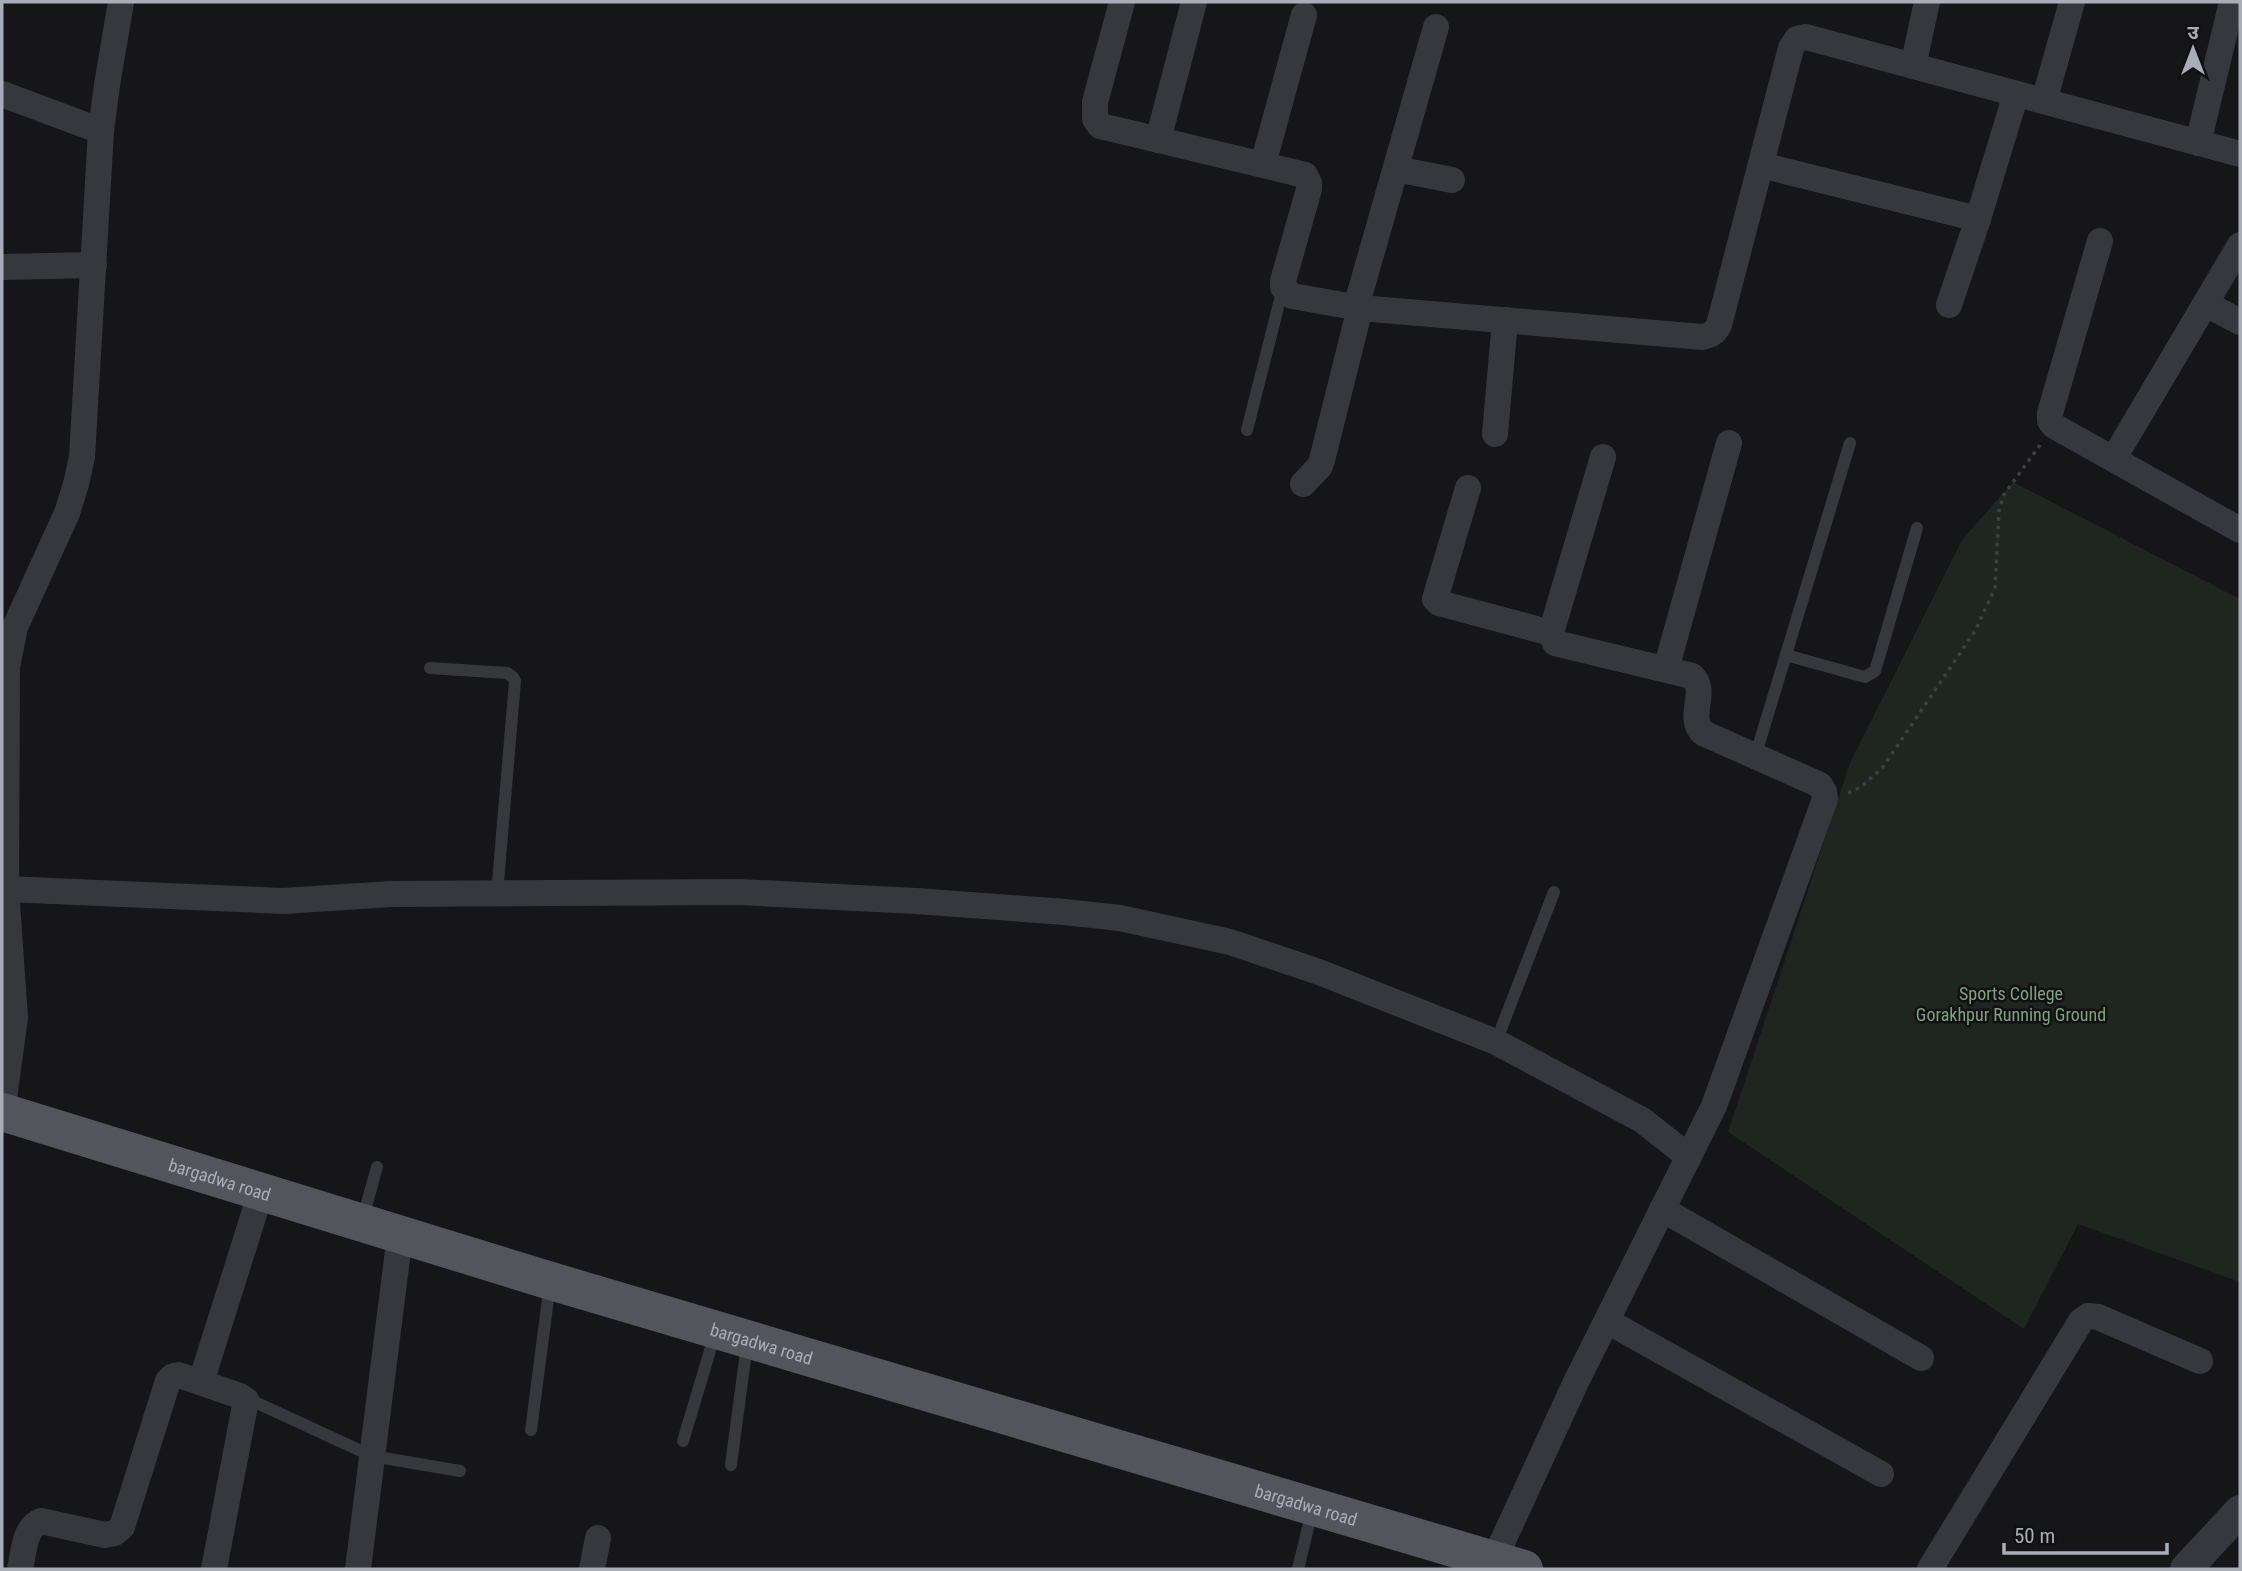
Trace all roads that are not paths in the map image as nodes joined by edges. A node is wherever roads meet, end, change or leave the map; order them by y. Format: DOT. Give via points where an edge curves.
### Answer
graph roads {
  1 [pos="121,2"];
  2 [pos="1122,2"];
  3 [pos="1194,2"];
  4 [pos="1927,2"];
  5 [pos="2072,2"];
  6 [pos="2232,2"];
  7 [pos="1304,15"];
  8 [pos="1436,27"];
  9 [pos="1913,66"];
  10 [pos="2,94"];
  11 [pos="2016,94"];
  12 [pos="2045,101"];
  13 [pos="101,131"];
  14 [pos="1158,140"];
  15 [pos="2198,143"];
  16 [pos="2240,154"];
  17 [pos="1262,164"];
  18 [pos="1761,165"];
  19 [pos="1396,169"];
  20 [pos="1452,180"];
  21 [pos="1978,219"];
  22 [pos="2100,241"];
  23 [pos="2240,245"];
  24 [pos="94,265"];
  25 [pos="2,267"];
  26 [pos="1283,287"];
  27 [pos="2206,304"];
  28 [pos="1949,305"];
  29 [pos="1358,307"];
  30 [pos="1505,320"];
  31 [pos="2240,322"];
  32 [pos="1247,430"];
  33 [pos="1494,434"];
  34 [pos="1730,443"];
  35 [pos="1850,443"];
  36 [pos="1603,457"];
  37 [pos="2113,458"];
  38 [pos="1303,484"];
  39 [pos="1468,488"];
  40 [pos="1917,528"];
  41 [pos="2240,530"];
  42 [pos="1551,633"];
  43 [pos="1786,655"];
  44 [pos="430,668"];
  45 [pos="1666,669"];
  46 [pos="1755,757"];
  47 [pos="6,889"];
  48 [pos="1554,892"];
  49 [pos="497,894"];
  50 [pos="1496,1042"];
  51 [pos="2,1112"];
  52 [pos="1689,1157"];
  53 [pos="377,1167"];
  54 [pos="261,1192"];
  55 [pos="1662,1209"];
  56 [pos="361,1223"];
  57 [pos="400,1235"];
  58 [pos="551,1281"];
  59 [pos="1607,1321"];
  60 [pos="732,1335"];
  61 [pos="1921,1358"];
  62 [pos="2200,1361"];
  63 [pos="201,1382"];
  64 [pos="240,1396"];
  65 [pos="531,1430"];
  66 [pos="683,1441"];
  67 [pos="372,1456"];
  68 [pos="731,1465"];
  69 [pos="460,1471"];
  70 [pos="1881,1474"];
  71 [pos="1313,1508"];
  72 [pos="2240,1511"];
  73 [pos="597,1538"];
  74 [pos="1497,1564"];
  75 [pos="20,1569"];
  76 [pos="214,1569"];
  77 [pos="358,1569"];
  78 [pos="592,1569"];
  79 [pos="1298,1569"];
  80 [pos="1930,1569"];
  81 [pos="2186,1569"];
  1 -- 13 [label="street"];
  2 -- 14 [label="street" via="1095,102 1095,119 1109,128"];
  3 -- 14 [label="street"];
  4 -- 9 [label="street"];
  5 -- 12 [label="street"];
  6 -- 15 [label="street"];
  7 -- 17 [label="street"];
  8 -- 19 [label="street"];
  9 -- 11 [label="street"];
  9 -- 18 [label="street" via="1806,37 1797,39"];
  10 -- 13 [label="street"];
  11 -- 12 [label="street"];
  11 -- 21 [label="street"];
  12 -- 15 [label="street"];
  13 -- 24 [label="street"];
  14 -- 17 [label="street"];
  15 -- 16 [label="street"];
  17 -- 26 [label="street" via="1300,172 1309,183"];
  18 -- 21 [label="street"];
  18 -- 30 [label="street" via="1716,332 1702,337"];
  19 -- 20 [label="street"];
  19 -- 29 [label="street"];
  21 -- 28 [label="street"];
  22 -- 37 [label="street" via="2050,421"];
  23 -- 27 [label="street"];
  24 -- 25 [label="street"];
  24 -- 47 [label="street" via="82,457 58,537 15,627 10,650"];
  26 -- 29 [label="street" via="1292,296"];
  26 -- 32 [label="lane"];
  27 -- 31 [label="street"];
  27 -- 37 [label="street"];
  29 -- 30 [label="street"];
  29 -- 38 [label="street" via="1322,460"];
  30 -- 33 [label="street"];
  34 -- 45 [label="street"];
  35 -- 43 [label="lane"];
  36 -- 42 [label="street"];
  37 -- 41 [label="street"];
  39 -- 42 [label="street" via="1435,599"];
  40 -- 43 [label="lane" via="1875,671 1865,677"];
  42 -- 45 [label="street" via="1555,643"];
  43 -- 46 [label="lane"];
  44 -- 49 [label="lane" via="513,677"];
  45 -- 46 [label="street" via="1697,681 1697,727 1703,733"];
  46 -- 52 [label="street" via="1820,785 1825,799 1721,1090"];
  47 -- 49 [label="street" via="282,901"];
  47 -- 51 [label="street" via="15,1018"];
  48 -- 50 [label="lane"];
  49 -- 50 [label="street" via="740,892 1120,918 1230,942"];
  50 -- 52 [label="street" via="1642,1120"];
  51 -- 54 [label="main road, bargadwa road"];
  52 -- 55 [label="street"];
  53 -- 56 [label="lane"];
  54 -- 56 [label="main road, bargadwa road"];
  54 -- 63 [label="street"];
  55 -- 59 [label="street"];
  55 -- 61 [label="street"];
  56 -- 57 [label="main road, bargadwa road"];
  57 -- 58 [label="main road, bargadwa road"];
  57 -- 67 [label="street"];
  58 -- 60 [label="main road, bargadwa road"];
  58 -- 65 [label="lane"];
  59 -- 70 [label="street"];
  59 -- 74 [label="street"];
  60 -- 66 [label="lane"];
  60 -- 68 [label="lane"];
  60 -- 71 [label="main road, bargadwa road"];
  62 -- 80 [label="street" via="2098,1317 2081,1321"];
  63 -- 64 [label="street"];
  63 -- 75 [label="street" via="178,1375 168,1381 122,1527 105,1535 41,1521 33,1524"];
  64 -- 67 [label="lane"];
  64 -- 76 [label="street" via="246,1400 246,1408"];
  67 -- 69 [label="lane"];
  67 -- 77 [label="street"];
  71 -- 74 [label="main road, bargadwa road"];
  71 -- 79 [label="lane"];
  72 -- 81 [label="street"];
  73 -- 78 [label="street"];
}
